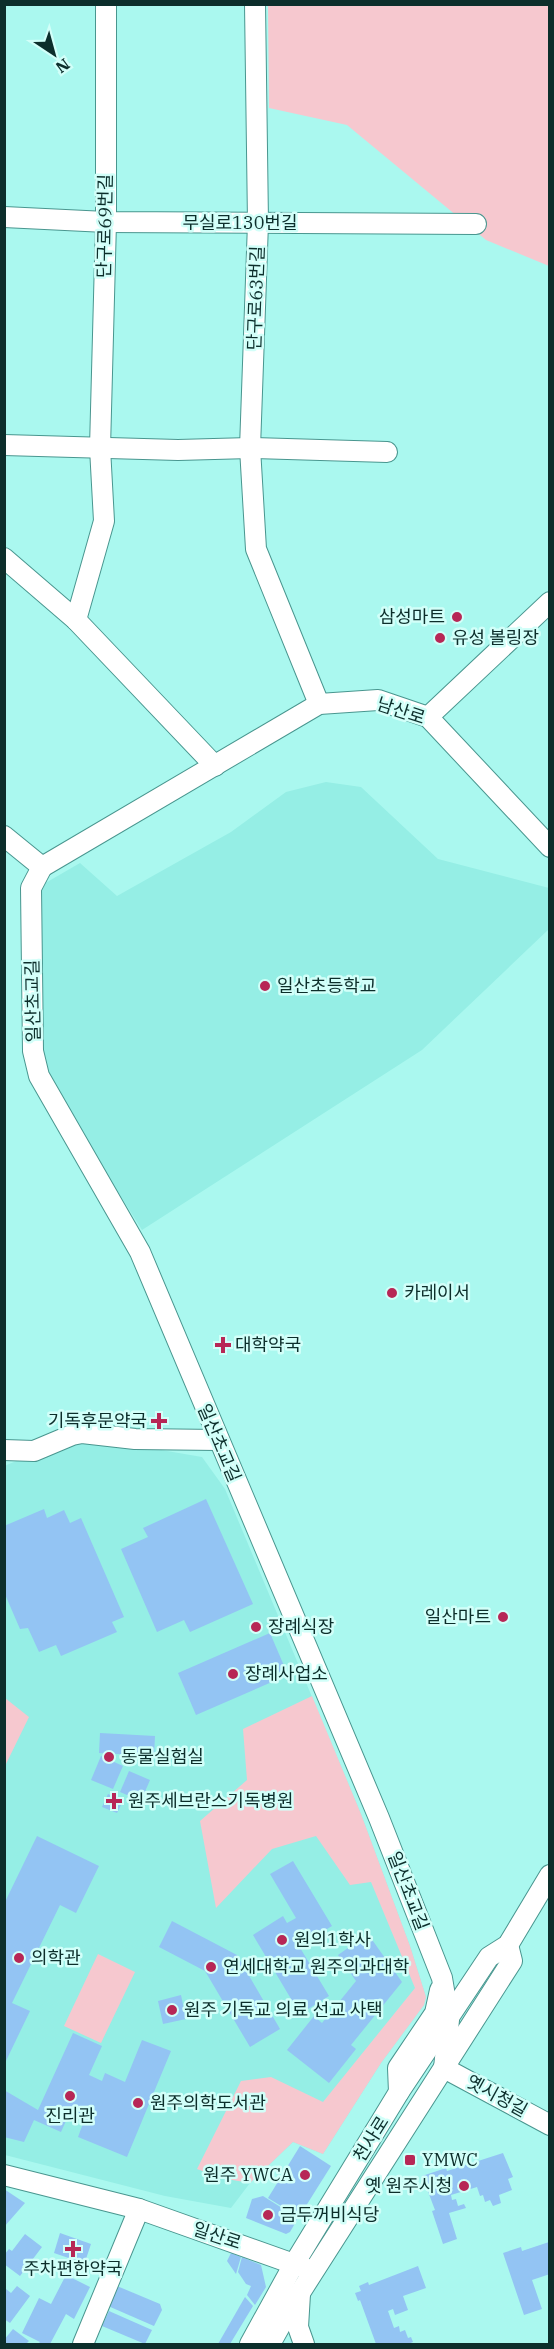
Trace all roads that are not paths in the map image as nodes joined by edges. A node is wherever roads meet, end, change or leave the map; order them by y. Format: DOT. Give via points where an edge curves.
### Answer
graph roads {
  1 [pos="106,4"];
  2 [pos="255,4"];
  3 [pos="4,218"];
  4 [pos="106,222"];
  5 [pos="258,223"];
  6 [pos="476,224"];
  7 [pos="4,445"];
  8 [pos="100,448"];
  9 [pos="250,448"];
  10 [pos="387,452"];
  11 [pos="4,558"];
  12 [pos="549,602"];
  13 [pos="76,620"];
  14 [pos="319,704"];
  15 [pos="428,717"];
  16 [pos="215,766"];
  17 [pos="4,836"];
  18 [pos="549,848"];
  19 [pos="42,867"];
  20 [pos="218,1440"];
  21 [pos="4,1450"];
  22 [pos="549,1875"];
  23 [pos="508,1945"];
  24 [pos="442,1978"];
  25 [pos="448,2020"];
  26 [pos="444,2067"];
  27 [pos="399,2092"];
  28 [pos="549,2125"];
  29 [pos="4,2175"];
  30 [pos="139,2210"];
  31 [pos="294,2264"];
  32 [pos="315,2271"];
  33 [pos="300,2294"];
  34 [pos="272,2339"];
  35 [pos="84,2344"];
  36 [pos="250,2344"];
  37 [pos="294,2344"];
  38 [pos="304,2344"];
  1 -- 4 [label="street, 단구로69번길"];
  2 -- 5 [label="street, 단구로63번길"];
  3 -- 4 [label="street, 무실로130번길"];
  4 -- 5 [label="street, 무실로130번길"];
  4 -- 8 [label="street, 단구로69번길"];
  5 -- 6 [label="street, 무실로130번길"];
  5 -- 9 [label="street, 단구로63번길"];
  7 -- 8 [label="street"];
  8 -- 9 [label="street"];
  8 -- 13 [label="street, 단구로69번길" via="104,521"];
  9 -- 10 [label="street"];
  9 -- 14 [label="street, 단구로63번길" via="256,549"];
  11 -- 13 [label="street"];
  12 -- 15 [label="street"];
  13 -- 16 [label="street"];
  14 -- 15 [label="street, 남산로" via="378,700"];
  14 -- 16 [label="street, 남산로"];
  15 -- 18 [label="street, 남산로"];
  16 -- 19 [label="street, 남산로"];
  17 -- 19 [label="street"];
  19 -- 20 [label="street, 일산초교길" via="32,888 33,1051 39,1076 140,1252"];
  20 -- 21 [label="street" via="135,1439 82,1433 34,1451"];
  20 -- 24 [label="street, 일산초교길" via="379,1818"];
  22 -- 23 [label="street, 천사로"];
  23 -- 25 [label="street, 천사로" via="489,1958"];
  23 -- 26 [label="street, 천사로" via="512,1961"];
  24 -- 25 [label="street, 일산초교길"];
  24 -- 27 [label="street" via="435,2013 398,2068"];
  25 -- 26 [label="street, 일산초교길"];
  25 -- 27 [label="street, 천사로"];
  26 -- 28 [label="street, 옛시청길"];
  26 -- 32 [label="street, 천사로"];
  27 -- 31 [label="street, 천사로"];
  29 -- 30 [label="street, 일산로"];
  30 -- 31 [label="street, 일산로"];
  30 -- 35 [label="street"];
  31 -- 32 [label="street, 일산로"];
  31 -- 36 [label="street, 천사로"];
  32 -- 33 [label="street, 천사로"];
  33 -- 34 [label="street, 천사로"];
  33 -- 38 [label="street" via="298,2327"];
  34 -- 37 [label="street"];
}
